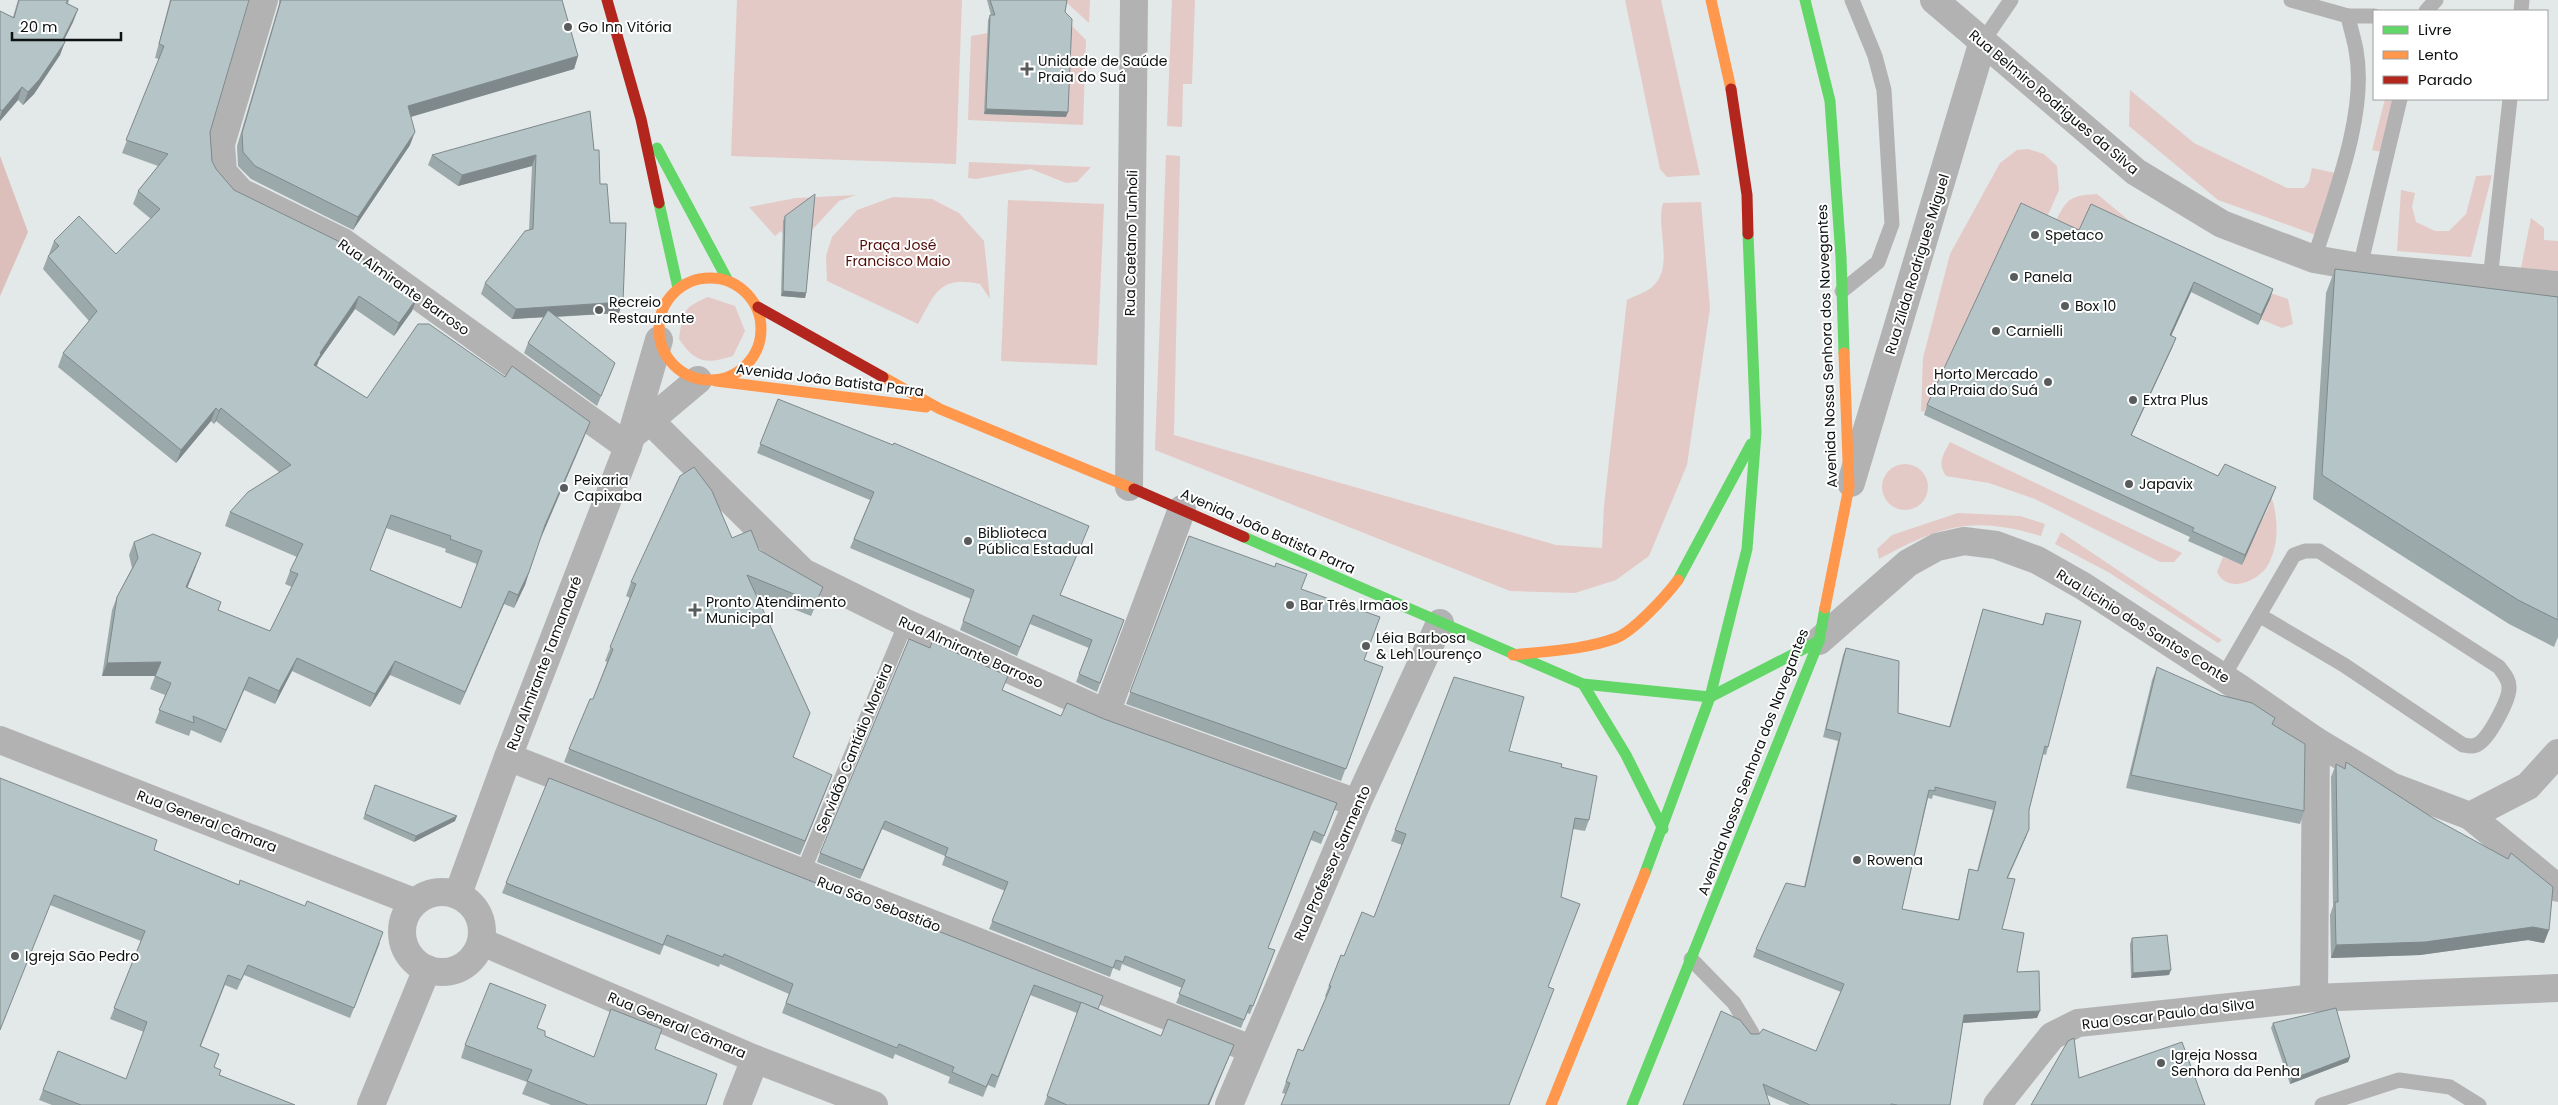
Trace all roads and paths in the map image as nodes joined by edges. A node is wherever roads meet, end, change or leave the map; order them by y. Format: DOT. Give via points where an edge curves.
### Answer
graph roads {
  1 [pos="264,0"];
  2 [pos="607,0"];
  3 [pos="1134,0"];
  4 [pos="1711,0"];
  5 [pos="1806,0"];
  6 [pos="1852,0"];
  7 [pos="1934,0"];
  8 [pos="2011,0"];
  9 [pos="2291,0"];
  10 [pos="2436,0"];
  11 [pos="2427,10"];
  12 [pos="2348,16"];
  13 [pos="2373,16"];
  14 [pos="1982,41"];
  15 [pos="2400,100"];
  16 [pos="2510,100"];
  17 [pos="640,118"];
  18 [pos="2314,259"];
  19 [pos="2360,267"];
  20 [pos="727,279"];
  21 [pos="2490,280"];
  22 [pos="2558,285"];
  23 [pos="678,288"];
  24 [pos="1842,291"];
  25 [pos="758,308"];
  26 [pos="659,340"];
  27 [pos="707,380"];
  28 [pos="940,409"];
  29 [pos="638,428"];
  30 [pos="1756,433"];
  31 [pos="1129,486"];
  32 [pos="1849,487"];
  33 [pos="1182,509"];
  34 [pos="2259,615"];
  35 [pos="906,623"];
  36 [pos="1440,623"];
  37 [pos="1819,641"];
  38 [pos="1513,655"];
  39 [pos="2223,677"];
  40 [pos="1583,684"];
  41 [pos="1710,697"];
  42 [pos="1106,713"];
  43 [pos="0,740"];
  44 [pos="2316,741"];
  45 [pos="2558,753"];
  46 [pos="508,757"];
  47 [pos="1357,803"];
  48 [pos="2470,816"];
  49 [pos="1662,829"];
  50 [pos="802,874"];
  51 [pos="2558,888"];
  52 [pos="458,894"];
  53 [pos="414,902"];
  54 [pos="482,942"];
  55 [pos="1691,959"];
  56 [pos="428,970"];
  57 [pos="2558,988"];
  58 [pos="2314,998"];
  59 [pos="1752,1033"];
  60 [pos="1251,1049"];
  61 [pos="755,1059"];
  62 [pos="371,1105"];
  63 [pos="737,1105"];
  64 [pos="874,1105"];
  65 [pos="1229,1105"];
  66 [pos="1550,1105"];
  67 [pos="1632,1105"];
  68 [pos="1997,1105"];
  69 [pos="2322,1105"];
  70 [pos="2479,1105"];
  1 -- 29 [label="street, Rua Almirante Barroso" via="220,144 223,172 241,192 342,242"];
  2 -- 17 [label="main road"];
  3 -- 31 [label="street, Rua Caetano Tunholi"];
  4 -- 30 [label="main road" via="1732,95 1747,195"];
  5 -- 24 [label="main road, Avenida Nossa Senhora dos Navegantes" via="1830,101"];
  6 -- 24 [label="lane" via="1875,56 1884,90 1892,224 1878,262"];
  7 -- 14 [label="street, Rua Belmiro Rodrigues da Silva"];
  8 -- 14 [label="lane"];
  9 -- 12 [label="lane"];
  10 -- 11 [label="lane"];
  12 -- 13 [label="lane"];
  12 -- 18 [label="lane" via="2357,51 2357,96 2347,158"];
  14 -- 18 [label="street, Rua Belmiro Rodrigues da Silva" via="2136,172 2222,224"];
  14 -- 32 [label="street, Rua Zilda Rodrigues Miguel"];
  15 -- 19 [label="lane"];
  16 -- 21 [label="lane"];
  17 -- 20 [label="main road"];
  17 -- 23 [label="main road"];
  18 -- 19 [label="street, Rua Belmiro Rodrigues da Silva"];
  19 -- 21 [label="street, Rua Belmiro Rodrigues da Silva"];
  20 -- 23 [label="main road" via="704,277"];
  20 -- 25 [label="main road" via="747,292"];
  21 -- 22 [label="street, Rua Belmiro Rodrigues da Silva"];
  23 -- 26 [label="main road" via="666,301 660,318"];
  24 -- 32 [label="main road, Avenida Nossa Senhora dos Navegantes"];
  25 -- 27 [label="main road" via="762,330 758,350 738,373"];
  25 -- 28 [label="main road, Avenida João Batista Parra"];
  26 -- 27 [label="main road" via="665,355 682,373"];
  26 -- 29 [label="street, Rua Almirante Tamandaré"];
  27 -- 28 [label="main road, Avenida João Batista Parra"];
  27 -- 29 [label="street, Rua Almirante Tamandaré"];
  28 -- 31 [label="main road, Avenida João Batista Parra"];
  29 -- 35 [label="street, Rua Almirante Barroso" via="803,572"];
  29 -- 46 [label="street, Rua Almirante Tamandaré"];
  30 -- 38 [label="main road" via="1678,581 1656,606 1618,637 1589,645"];
  30 -- 41 [label="main road" via="1747,548"];
  31 -- 33 [label="main road, Avenida João Batista Parra"];
  32 -- 37 [label="main road, Avenida Nossa Senhora dos Navegantes"];
  33 -- 36 [label="main road, Avenida João Batista Parra"];
  33 -- 42 [label="street"];
  34 -- 34 [label="lane" via="2344,665 2463,745 2480,744 2506,706 2510,690 2508,678 2499,667 2319,551 2294,554"];
  34 -- 39 [label="lane"];
  35 -- 42 [label="street, Rua Almirante Barroso"];
  35 -- 50 [label="lane, Servidão Cantídio Moreira"];
  36 -- 38 [label="main road, Avenida João Batista Parra"];
  36 -- 47 [label="street, Rua Professor Sarmento"];
  37 -- 39 [label="street, Rua Licinio dos Santos Conte" via="1908,563 1937,547 1964,541 1996,545 2037,560"];
  37 -- 41 [label="main road"];
  37 -- 55 [label="main road, Avenida Nossa Senhora dos Navegantes"];
  38 -- 40 [label="main road, Avenida João Batista Parra"];
  39 -- 44 [label="street, Rua Licinio dos Santos Conte"];
  40 -- 41 [label="main road, Avenida João Batista Parra"];
  40 -- 49 [label="main road" via="1632,763"];
  41 -- 49 [label="main road"];
  42 -- 47 [label="street, Rua Almirante Barroso"];
  43 -- 53 [label="street, Rua General Câmara"];
  44 -- 48 [label="street, Rua Licinio dos Santos Conte" via="2391,786"];
  44 -- 58 [label="street"];
  45 -- 48 [label="street" via="2528,786"];
  46 -- 50 [label="street, Rua São Sebastião"];
  46 -- 52 [label="street, Rua Almirante Tamandaré"];
  47 -- 60 [label="street, Rua Professor Sarmento"];
  48 -- 51 [label="street, Rua Licinio dos Santos Conte"];
  49 -- 66 [label="main road"];
  50 -- 60 [label="street, Rua São Sebastião"];
  52 -- 53 [label="street" via="442,891 427,894"];
  52 -- 54 [label="street" via="479,913 483,927"];
  53 -- 56 [label="street" via="405,916 402,932 405,948 414,961"];
  54 -- 56 [label="street" via="467,965 441,973"];
  54 -- 61 [label="street, Rua General Câmara"];
  55 -- 59 [label="lane" via="1734,1003"];
  55 -- 67 [label="main road, Avenida Nossa Senhora dos Navegantes"];
  56 -- 62 [label="street"];
  57 -- 58 [label="street, Rua Oscar Paulo da Silva"];
  58 -- 68 [label="street, Rua Oscar Paulo da Silva" via="2078,1023 2052,1036"];
  60 -- 65 [label="street, Rua Professor Sarmento"];
  61 -- 63 [label="street"];
  61 -- 64 [label="street, Rua General Câmara"];
  69 -- 70 [label="lane" via="2399,1080 2450,1087"];
}
